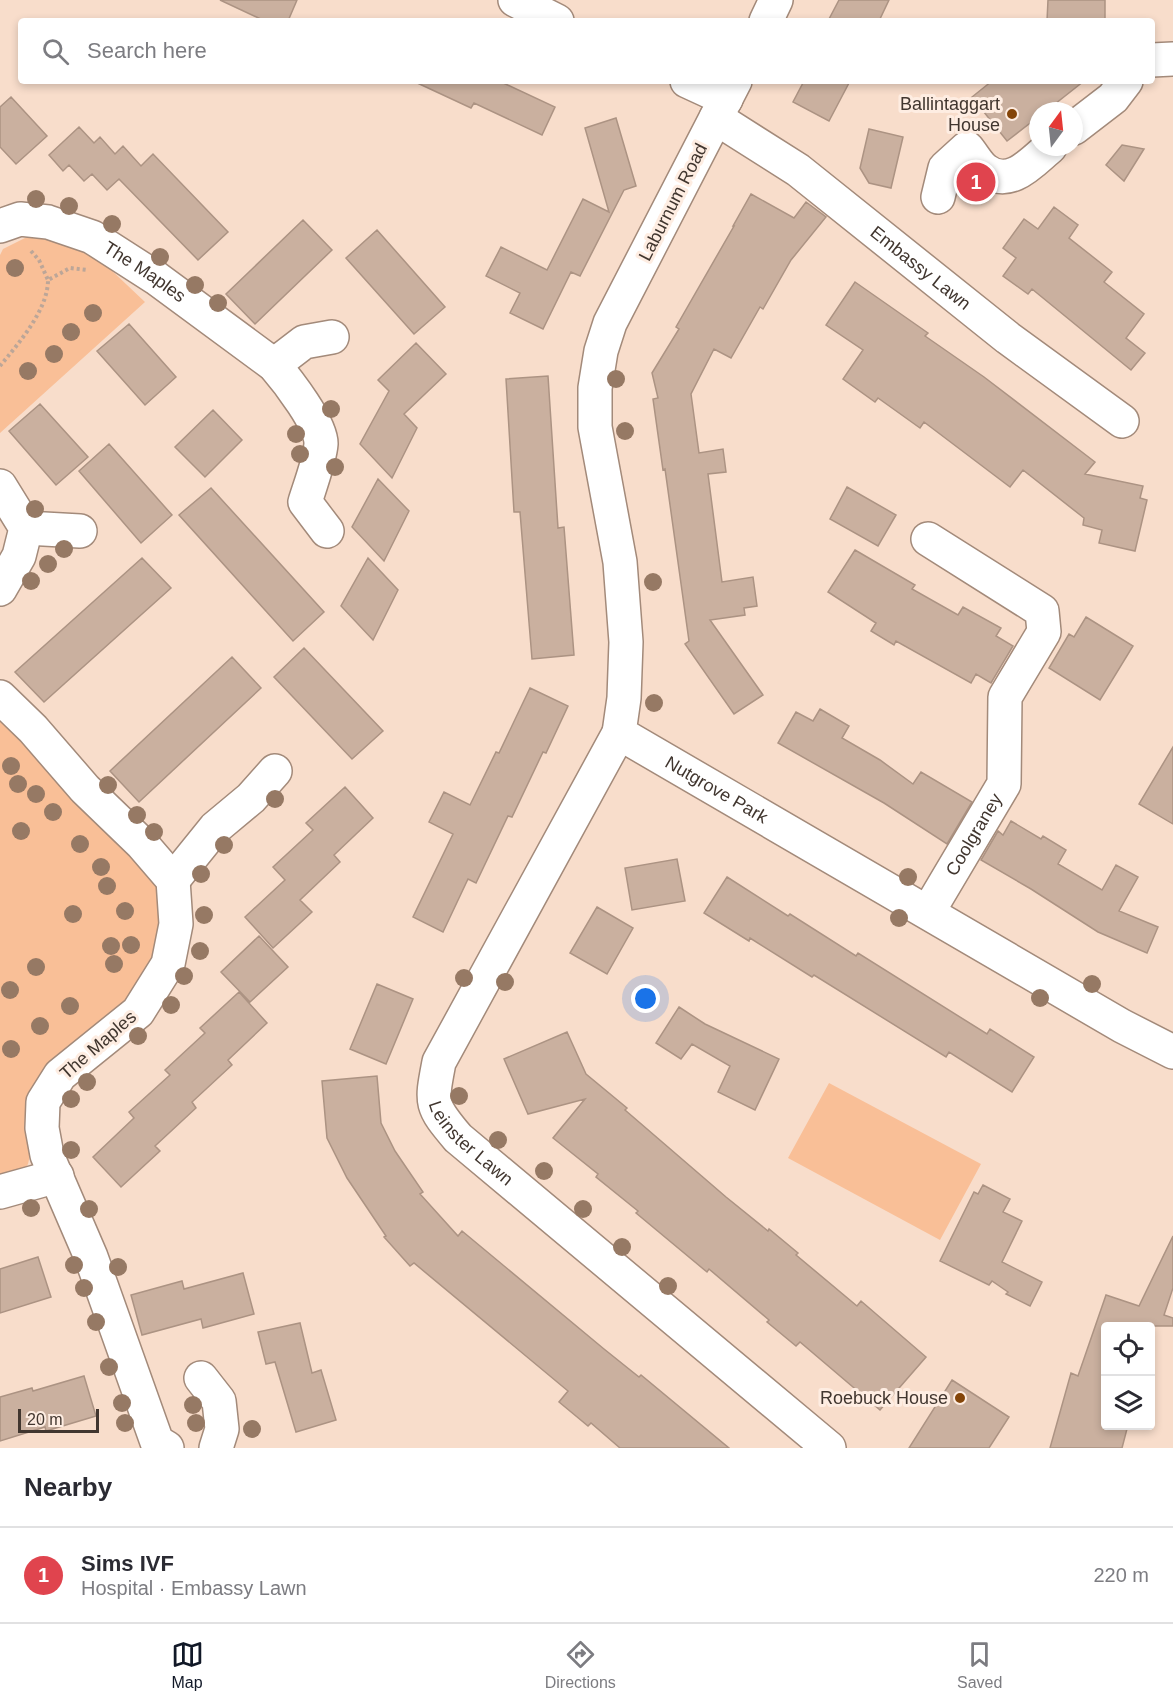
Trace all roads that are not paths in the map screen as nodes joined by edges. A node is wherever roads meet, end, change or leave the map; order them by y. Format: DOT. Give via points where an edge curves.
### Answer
graph roads {
  1 [pos="515,0"];
  2 [pos="776,0"];
  3 [pos="551,18"];
  4 [pos="767,18"];
  5 [pos="1173,59"];
  6 [pos="1155,60"];
  7 [pos="694,84"];
  8 [pos="1124,84"];
  9 [pos="726,99"];
  10 [pos="1083,121"];
  11 [pos="1039,156"];
  12 [pos="938,197"];
  13 [pos="0,226"];
  14 [pos="333,337"];
  15 [pos="274,365"];
  16 [pos="1122,421"];
  17 [pos="0,486"];
  18 [pos="26,528"];
  19 [pos="80,531"];
  20 [pos="327,531"];
  21 [pos="928,539"];
  22 [pos="0,589"];
  23 [pos="0,697"];
  24 [pos="619,733"];
  25 [pos="275,771"];
  26 [pos="173,880"];
  27 [pos="928,912"];
  28 [pos="1173,1052"];
  29 [pos="57,1176"];
  30 [pos="0,1192"];
  31 [pos="201,1378"];
  32 [pos="155,1446"];
  33 [pos="216,1448"];
  34 [pos="828,1448"];
  1 -- 3 [label="street"];
  2 -- 4 [label="street"];
  5 -- 6 [label="street"];
  7 -- 9 [label="street, Embassy Lawn"];
  8 -- 10 [label="street" via="1113,98"];
  9 -- 16 [label="street, Embassy Lawn" via="798,170 1008,338"];
  9 -- 24 [label="street, Laburnum Road" via="610,323 601,351 595,388 595,427 620,562 626,642"];
  11 -- 12 [label="street" via="1013,176 1000,177 985,170 967,148 945,168"];
  13 -- 15 [label="street, The Maples" via="20,219 48,222 92,237 156,278"];
  14 -- 15 [label="street" via="304,342"];
  15 -- 20 [label="street, The Maples" via="310,414 321,442 305,502"];
  17 -- 18 [label="street"];
  18 -- 19 [label="street"];
  18 -- 22 [label="street" via="19,556"];
  21 -- 27 [label="street, Coolgraney" via="1042,611 1044,632 1005,697 1004,784"];
  23 -- 26 [label="street"];
  24 -- 27 [label="street, Nutgrove Park"];
  24 -- 34 [label="street, Leinster Lawn" via="439,1062 433,1094 438,1113 458,1138"];
  25 -- 26 [label="street" via="251,798 215,828"];
  26 -- 29 [label="street, The Maples" via="176,924 168,964 138,1012 60,1075 43,1102 47,1155"];
  27 -- 28 [label="street, Nutgrove Park"];
  29 -- 30 [label="street"];
  29 -- 32 [label="street, The Maples" via="91,1257"];
  31 -- 33 [label="street" via="219,1401 222,1429"];
}
